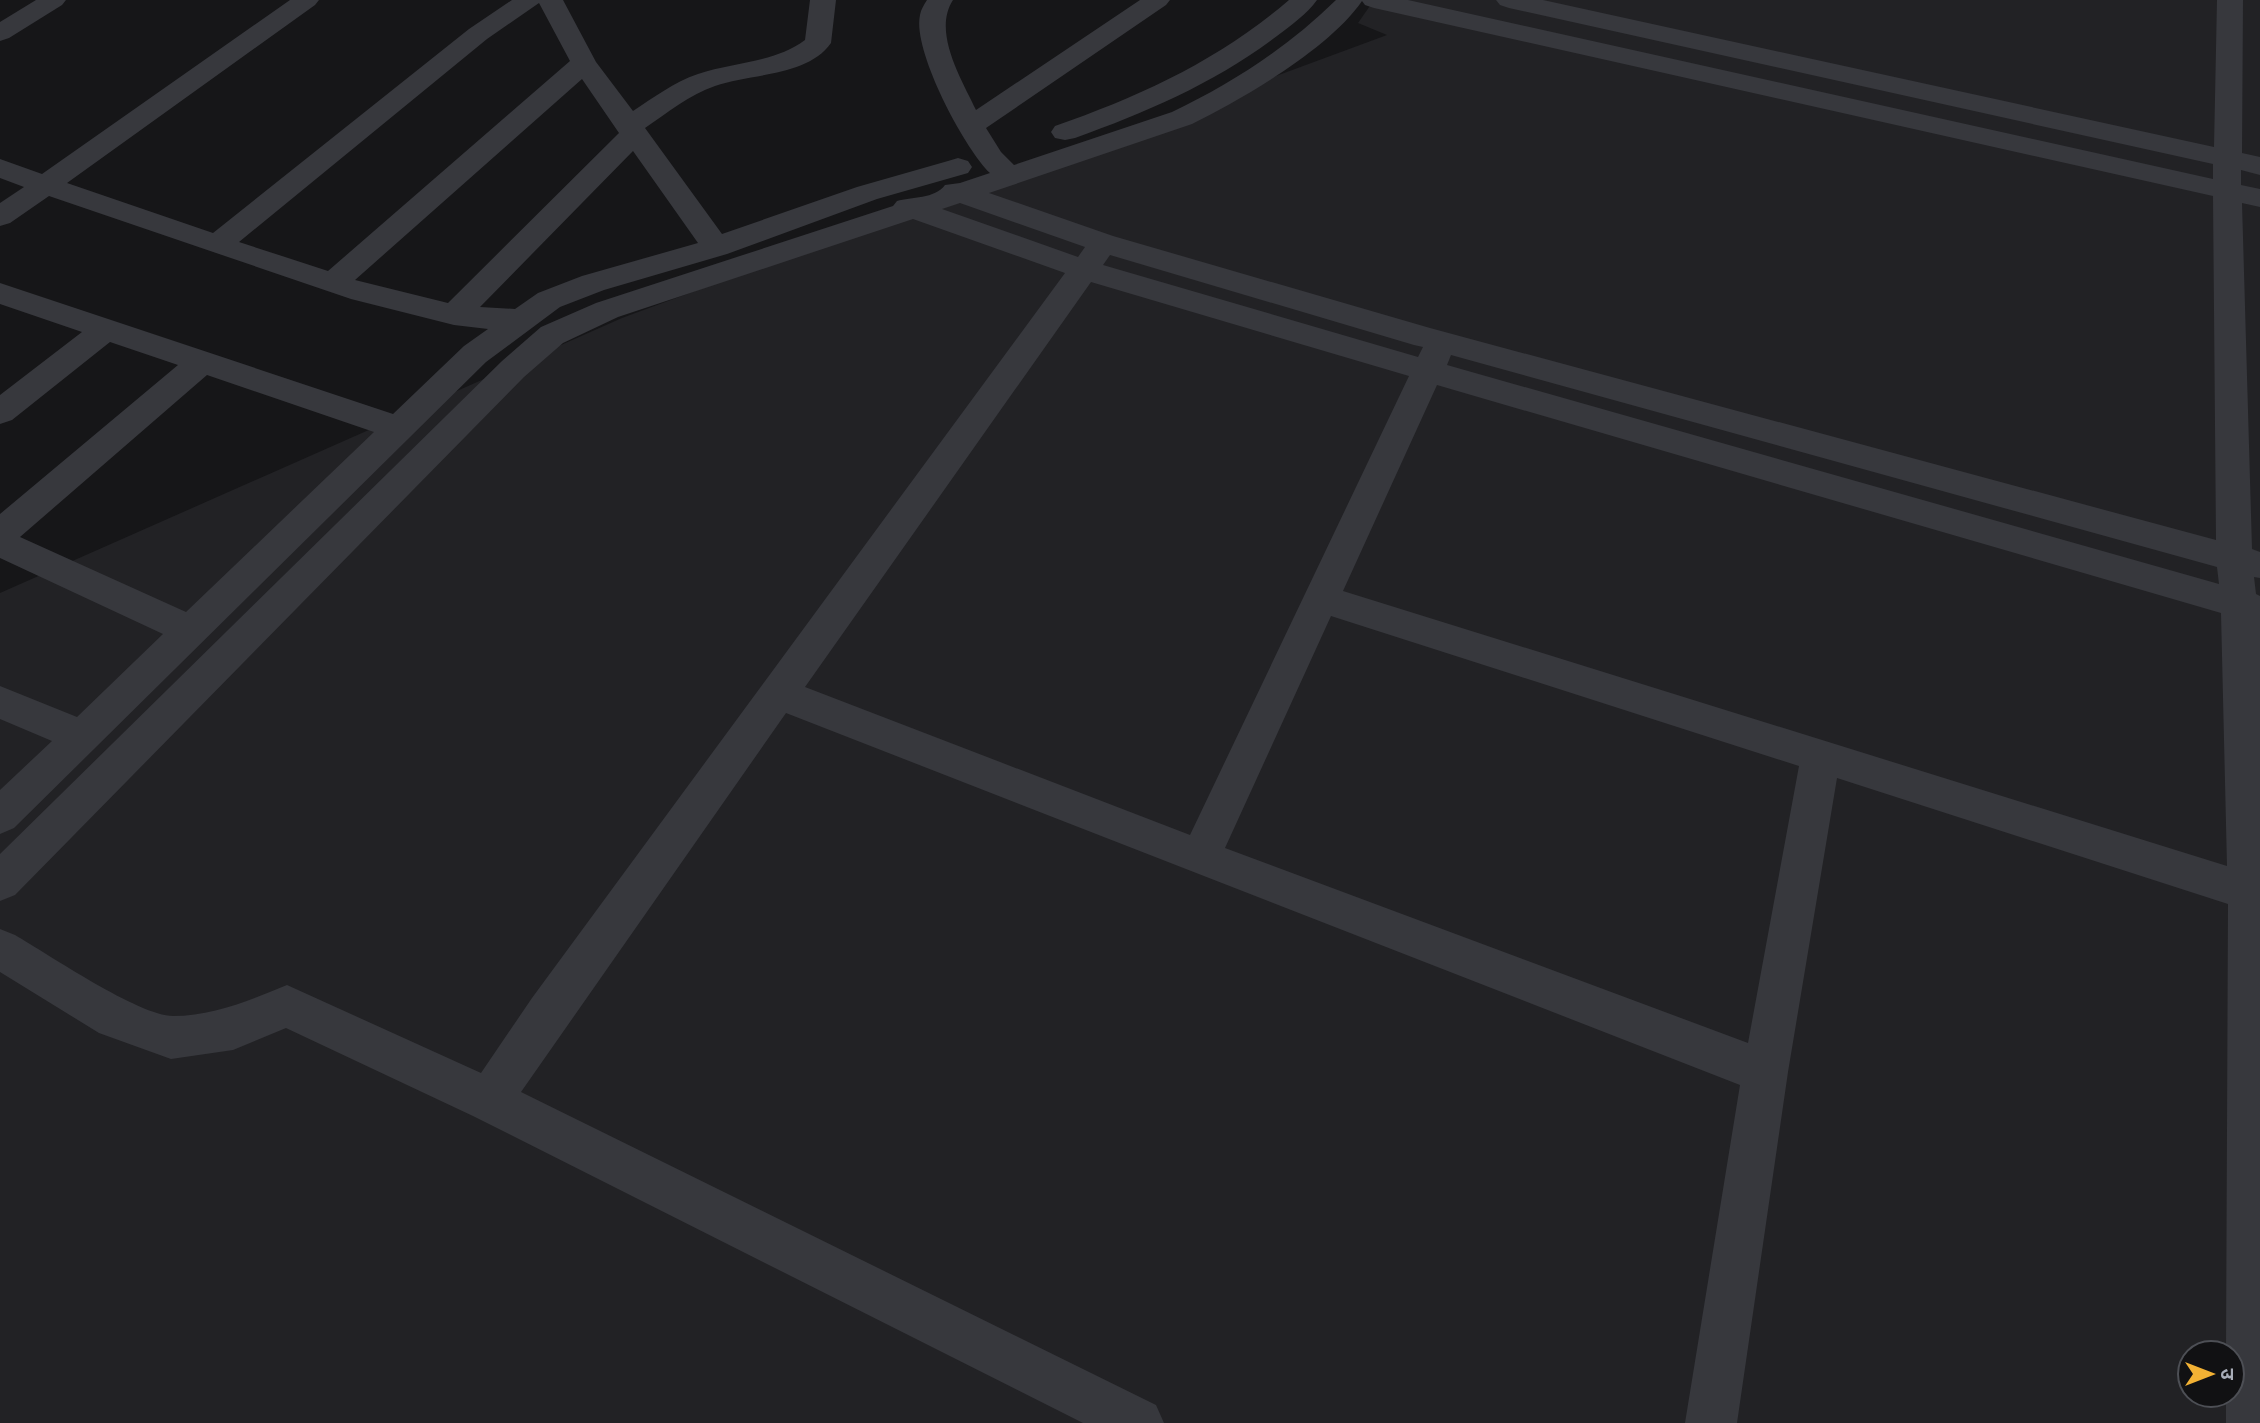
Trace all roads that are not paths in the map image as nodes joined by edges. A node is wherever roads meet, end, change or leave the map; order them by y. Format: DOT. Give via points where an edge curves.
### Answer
graph roads {
  1 [pos="13,0"];
  2 [pos="53,0"];
  3 [pos="306,0"];
  4 [pos="550,0"];
  5 [pos="823,0"];
  6 [pos="940,0"];
  7 [pos="1157,0"];
  8 [pos="1304,0"];
  9 [pos="1350,0"];
  10 [pos="1374,0"];
  11 [pos="1509,0"];
  12 [pos="2230,0"];
  13 [pos="509,4"];
  14 [pos="0,8"];
  15 [pos="0,33"];
  16 [pos="584,63"];
  17 [pos="971,126"];
  18 [pos="630,131"];
  19 [pos="1000,167"];
  20 [pos="0,168"];
  21 [pos="2244,179"];
  22 [pos="47,186"];
  23 [pos="916,194"];
  24 [pos="962,194"];
  25 [pos="0,218"];
  26 [pos="217,245"];
  27 [pos="716,247"];
  28 [pos="1093,256"];
  29 [pos="333,283"];
  30 [pos="0,293"];
  31 [pos="454,315"];
  32 [pos="518,320"];
  33 [pos="106,329"];
  34 [pos="1435,356"];
  35 [pos="202,362"];
  36 [pos="0,412"];
  37 [pos="398,428"];
  38 [pos="0,534"];
  39 [pos="0,543"];
  40 [pos="2247,562"];
  41 [pos="1322,599"];
  42 [pos="2250,608"];
  43 [pos="191,630"];
  44 [pos="778,693"];
  45 [pos="0,702"];
  46 [pos="82,736"];
  47 [pos="1821,756"];
  48 [pos="0,816"];
  49 [pos="1200,858"];
  50 [pos="0,883"];
  51 [pos="2254,893"];
  52 [pos="0,949"];
  53 [pos="1765,1072"];
  54 [pos="489,1100"];
  55 [pos="1138,1423"];
  56 [pos="1711,1423"];
  57 [pos="2252,1423"];
  1 -- 14 [label="street"];
  2 -- 15 [label="street"];
  3 -- 22 [label="street"];
  4 -- 16 [label="street"];
  5 -- 18 [label="street" via="818,43 808,51 689,88"];
  6 -- 17 [label="street" via="934,8 933,33"];
  7 -- 17 [label="street"];
  8 -- 19 [label="street" via="1214,70"];
  9 -- 19 [label="street" via="1275,65 1215,103 1149,131"];
  10 -- 21 [label="street"];
  11 -- 21 [label="street"];
  12 -- 21 [label="street"];
  13 -- 26 [label="street"];
  16 -- 18 [label="street"];
  16 -- 29 [label="street"];
  17 -- 19 [label="street"];
  18 -- 27 [label="street"];
  18 -- 31 [label="street"];
  19 -- 23 [label="street"];
  19 -- 24 [label="street"];
  20 -- 22 [label="street"];
  21 -- 40 [label="street"];
  22 -- 25 [label="street"];
  22 -- 26 [label="street"];
  23 -- 24 [label="street"];
  23 -- 27 [label="street" via="867,193"];
  23 -- 28 [label="street"];
  23 -- 50 [label="street" via="727,272 607,310 552,335"];
  24 -- 28 [label="street"];
  26 -- 29 [label="street"];
  27 -- 32 [label="street" via="593,283 549,300"];
  28 -- 34 [label="street"];
  28 -- 44 [label="street"];
  29 -- 31 [label="street"];
  30 -- 33 [label="street"];
  31 -- 32 [label="street"];
  32 -- 37 [label="street"];
  33 -- 35 [label="street"];
  33 -- 36 [label="street"];
  34 -- 40 [label="street"];
  34 -- 41 [label="street"];
  34 -- 42 [label="street"];
  35 -- 37 [label="street"];
  35 -- 38 [label="street"];
  37 -- 43 [label="street"];
  39 -- 43 [label="street"];
  40 -- 42 [label="street"];
  41 -- 47 [label="street"];
  41 -- 49 [label="street"];
  42 -- 51 [label="street"];
  43 -- 46 [label="street"];
  44 -- 49 [label="street"];
  44 -- 54 [label="street"];
  45 -- 46 [label="street"];
  46 -- 48 [label="street"];
  47 -- 51 [label="street"];
  47 -- 53 [label="street"];
  49 -- 53 [label="street"];
  51 -- 57 [label="street"];
  52 -- 54 [label="street" via="115,1018 171,1038 233,1029 287,1006"];
  53 -- 56 [label="street"];
  54 -- 55 [label="street"];
}
